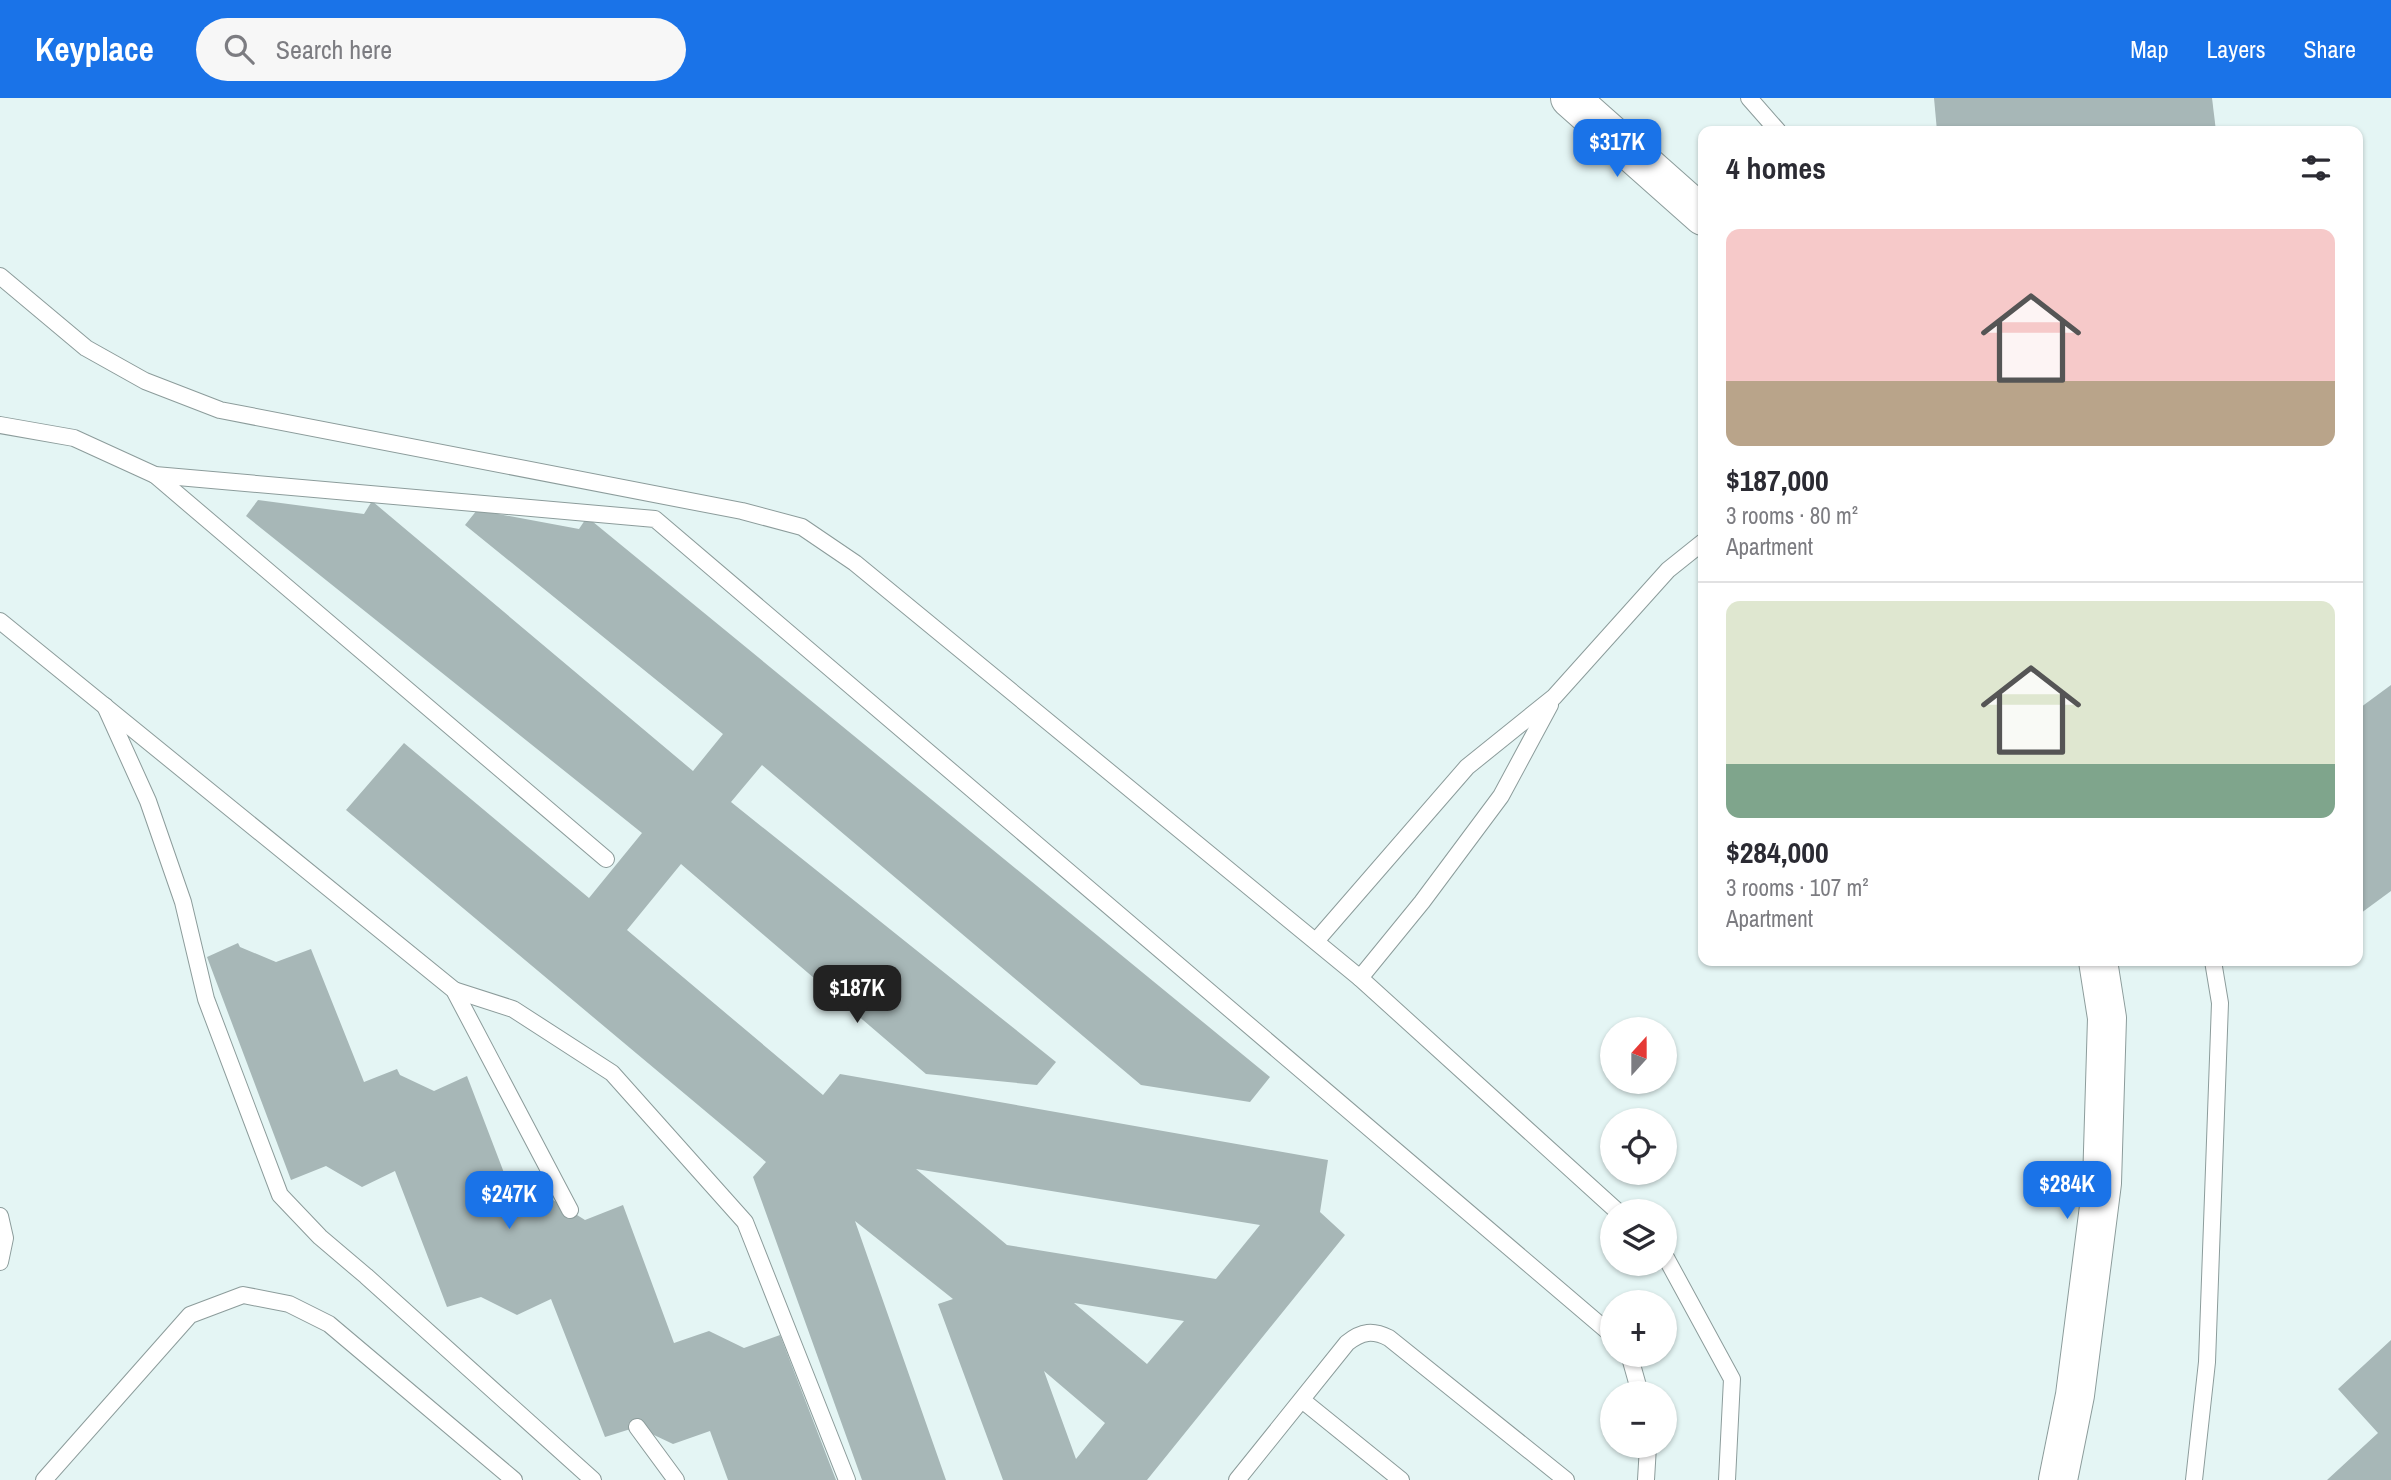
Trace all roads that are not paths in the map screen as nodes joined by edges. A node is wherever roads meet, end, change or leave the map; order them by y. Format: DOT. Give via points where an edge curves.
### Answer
graph roads {
  1 [pos="1570,98"];
  2 [pos="1749,98"];
  3 [pos="1774,126"];
  4 [pos="1698,212"];
  5 [pos="0,275"];
  6 [pos="0,425"];
  7 [pos="155,475"];
  8 [pos="1698,546"];
  9 [pos="0,621"];
  10 [pos="1554,697"];
  11 [pos="105,706"];
  12 [pos="606,859"];
  13 [pos="1316,941"];
  14 [pos="2099,966"];
  15 [pos="2214,966"];
  16 [pos="1360,978"];
  17 [pos="454,990"];
  18 [pos="1604,1199"];
  19 [pos="570,1210"];
  20 [pos="0,1216"];
  21 [pos="0,1262"];
  22 [pos="1676,1276"];
  23 [pos="1600,1325"];
  24 [pos="1301,1401"];
  25 [pos="637,1427"];
  26 [pos="1647,1458"];
  27 [pos="44,1480"];
  28 [pos="514,1480"];
  29 [pos="593,1480"];
  30 [pos="676,1480"];
  31 [pos="847,1480"];
  32 [pos="1238,1480"];
  33 [pos="1401,1480"];
  34 [pos="1566,1480"];
  35 [pos="1646,1480"];
  36 [pos="1727,1480"];
  37 [pos="2058,1480"];
  38 [pos="2194,1480"];
  1 -- 4 [label="street"];
  2 -- 3 [label="lane"];
  5 -- 13 [label="lane" via="86,348 145,381 220,410 742,511 802,527 855,564"];
  6 -- 7 [label="lane" via="74,438"];
  7 -- 12 [label="lane"];
  7 -- 23 [label="lane" via="655,519"];
  8 -- 10 [label="lane" via="1668,570"];
  9 -- 11 [label="lane"];
  10 -- 13 [label="lane" via="1467,767"];
  10 -- 16 [label="lane" via="1501,796"];
  11 -- 17 [label="lane"];
  11 -- 29 [label="lane" via="148,801 183,902 206,999 280,1195 320,1237"];
  13 -- 16 [label="lane"];
  14 -- 37 [label="street" via="2107,1018 2102,1183 2075,1395"];
  15 -- 38 [label="lane" via="2220,1003 2208,1348"];
  16 -- 18 [label="lane"];
  17 -- 19 [label="lane"];
  17 -- 31 [label="lane" via="513,1009 612,1073 746,1222"];
  20 -- 21 [label="lane" via="5,1238"];
  22 -- 36 [label="lane" via="1732,1379"];
  24 -- 32 [label="lane"];
  24 -- 33 [label="lane"];
  24 -- 34 [label="lane" via="1357,1335 1379,1333"];
  25 -- 30 [label="lane"];
  26 -- 35 [label="lane"];
  27 -- 28 [label="lane" via="190,1315 243,1295 289,1304 329,1324"];
}
